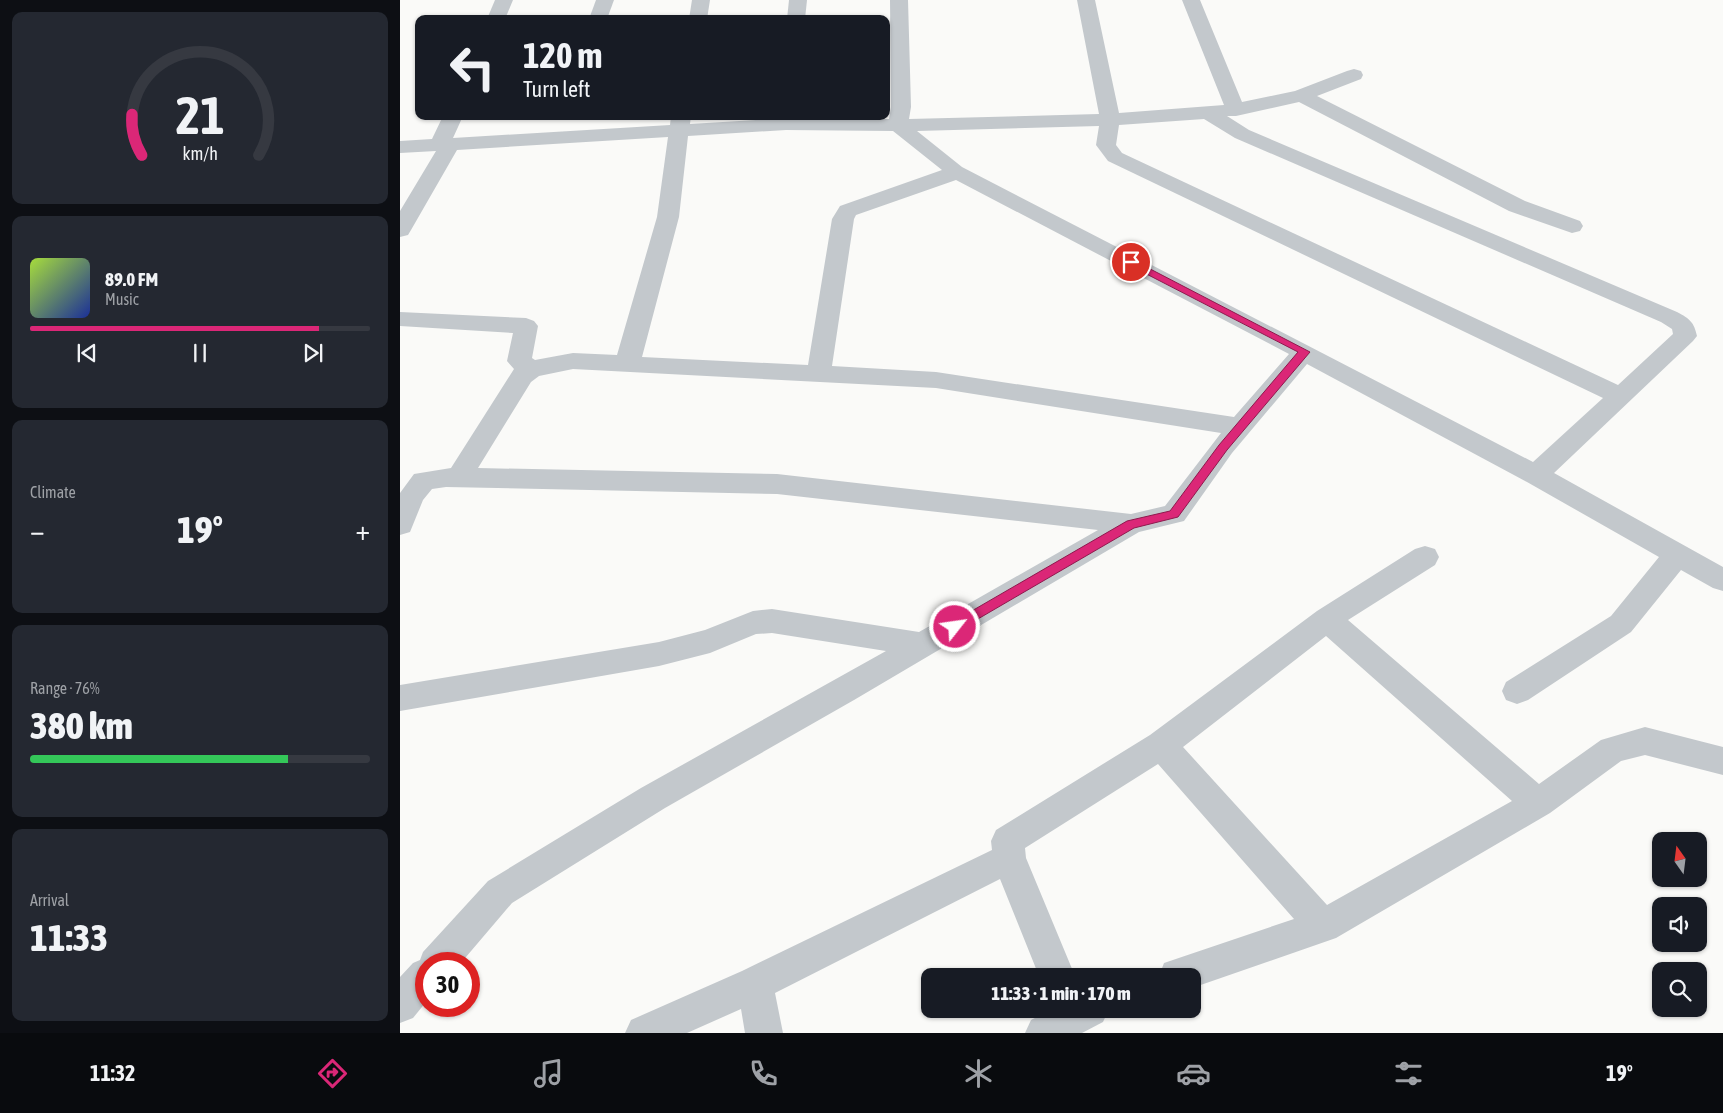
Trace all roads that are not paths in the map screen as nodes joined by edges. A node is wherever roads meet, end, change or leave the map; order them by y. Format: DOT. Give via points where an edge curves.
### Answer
graph roads {
  1 [pos="504,0"];
  2 [pos="604,0"];
  3 [pos="701,0"];
  4 [pos="798,0"];
  5 [pos="899,0"];
  6 [pos="1106,0"];
  7 [pos="1191,0"];
  8 [pos="1086,1"];
  9 [pos="498,15"];
  10 [pos="599,15"];
  11 [pos="699,15"];
  12 [pos="796,15"];
  13 [pos="1354,75"];
  14 [pos="1301,96"];
  15 [pos="1236,110"];
  16 [pos="1208,113"];
  17 [pos="452,120"];
  18 [pos="562,120"];
  19 [pos="786,120"];
  20 [pos="1110,120"];
  21 [pos="680,123"];
  22 [pos="898,125"];
  23 [pos="556,137"];
  24 [pos="445,144"];
  25 [pos="400,147"];
  26 [pos="957,172"];
  27 [pos="1572,226"];
  28 [pos="400,230"];
  29 [pos="400,318"];
  30 [pos="1304,352"];
  31 [pos="627,365"];
  32 [pos="530,369"];
  33 [pos="819,374"];
  34 [pos="1620,396"];
  35 [pos="1240,427"];
  36 [pos="1536,475"];
  37 [pos="458,477"];
  38 [pos="400,524"];
  39 [pos="1131,524"];
  40 [pos="1677,554"];
  41 [pos="1425,557"];
  42 [pos="1723,580"];
  43 [pos="1327,619"];
  44 [pos="923,645"];
  45 [pos="1517,691"];
  46 [pos="400,698"];
  47 [pos="1160,745"];
  48 [pos="1723,761"];
  49 [pos="1538,803"];
  50 [pos="1009,858"];
  51 [pos="1323,926"];
  52 [pos="447,952"];
  53 [pos="1054,968"];
  54 [pos="1200,968"];
  55 [pos="755,984"];
  56 [pos="415,988"];
  57 [pos="400,1005"];
  58 [pos="644,1033"];
  59 [pos="764,1033"];
  1 -- 9 [label="street"];
  2 -- 10 [label="street"];
  3 -- 11 [label="street"];
  4 -- 12 [label="street"];
  5 -- 22 [label="street"];
  6 -- 8 [label="street"];
  7 -- 15 [label="street"];
  8 -- 20 [label="street"];
  13 -- 14 [label="street"];
  14 -- 15 [label="street"];
  14 -- 27 [label="street" via="1517,206"];
  15 -- 16 [label="street"];
  16 -- 20 [label="street"];
  16 -- 34 [label="street" via="1242,134 1683,325 1685,336"];
  17 -- 24 [label="street"];
  18 -- 23 [label="street"];
  19 -- 21 [label="street"];
  19 -- 22 [label="street"];
  20 -- 22 [label="street"];
  20 -- 34 [label="street" via="1106,145 1115,157"];
  21 -- 23 [label="street"];
  21 -- 31 [label="street" via="668,217"];
  22 -- 26 [label="street"];
  23 -- 24 [label="street"];
  24 -- 25 [label="street"];
  24 -- 28 [label="street"];
  26 -- 30 [label="street"];
  26 -- 33 [label="street" via="848,211 843,219"];
  29 -- 32 [label="street" via="526,326 518,361"];
  30 -- 35 [label="street"];
  30 -- 36 [label="street"];
  31 -- 32 [label="street" via="573,361"];
  31 -- 33 [label="street"];
  32 -- 37 [label="street" via="522,376"];
  33 -- 35 [label="street" via="936,380"];
  34 -- 36 [label="street"];
  35 -- 39 [label="street" via="1174,514"];
  36 -- 40 [label="street"];
  37 -- 38 [label="street" via="423,481 411,497"];
  37 -- 39 [label="street" via="777,484"];
  39 -- 44 [label="street"];
  40 -- 42 [label="street"];
  40 -- 45 [label="street" via="1621,624"];
  41 -- 43 [label="street"];
  43 -- 47 [label="street"];
  43 -- 49 [label="street"];
  44 -- 46 [label="street" via="772,621 753,623 710,641 659,654"];
  44 -- 52 [label="street" via="654,798 500,892"];
  47 -- 50 [label="street" via="1008,841"];
  47 -- 51 [label="street"];
  48 -- 49 [label="street" via="1644,741 1612,750"];
  49 -- 51 [label="street"];
  50 -- 53 [label="street"];
  50 -- 55 [label="street"];
  51 -- 54 [label="street"];
  55 -- 58 [label="street"];
  55 -- 59 [label="street"];
  56 -- 57 [label="street"];
}
